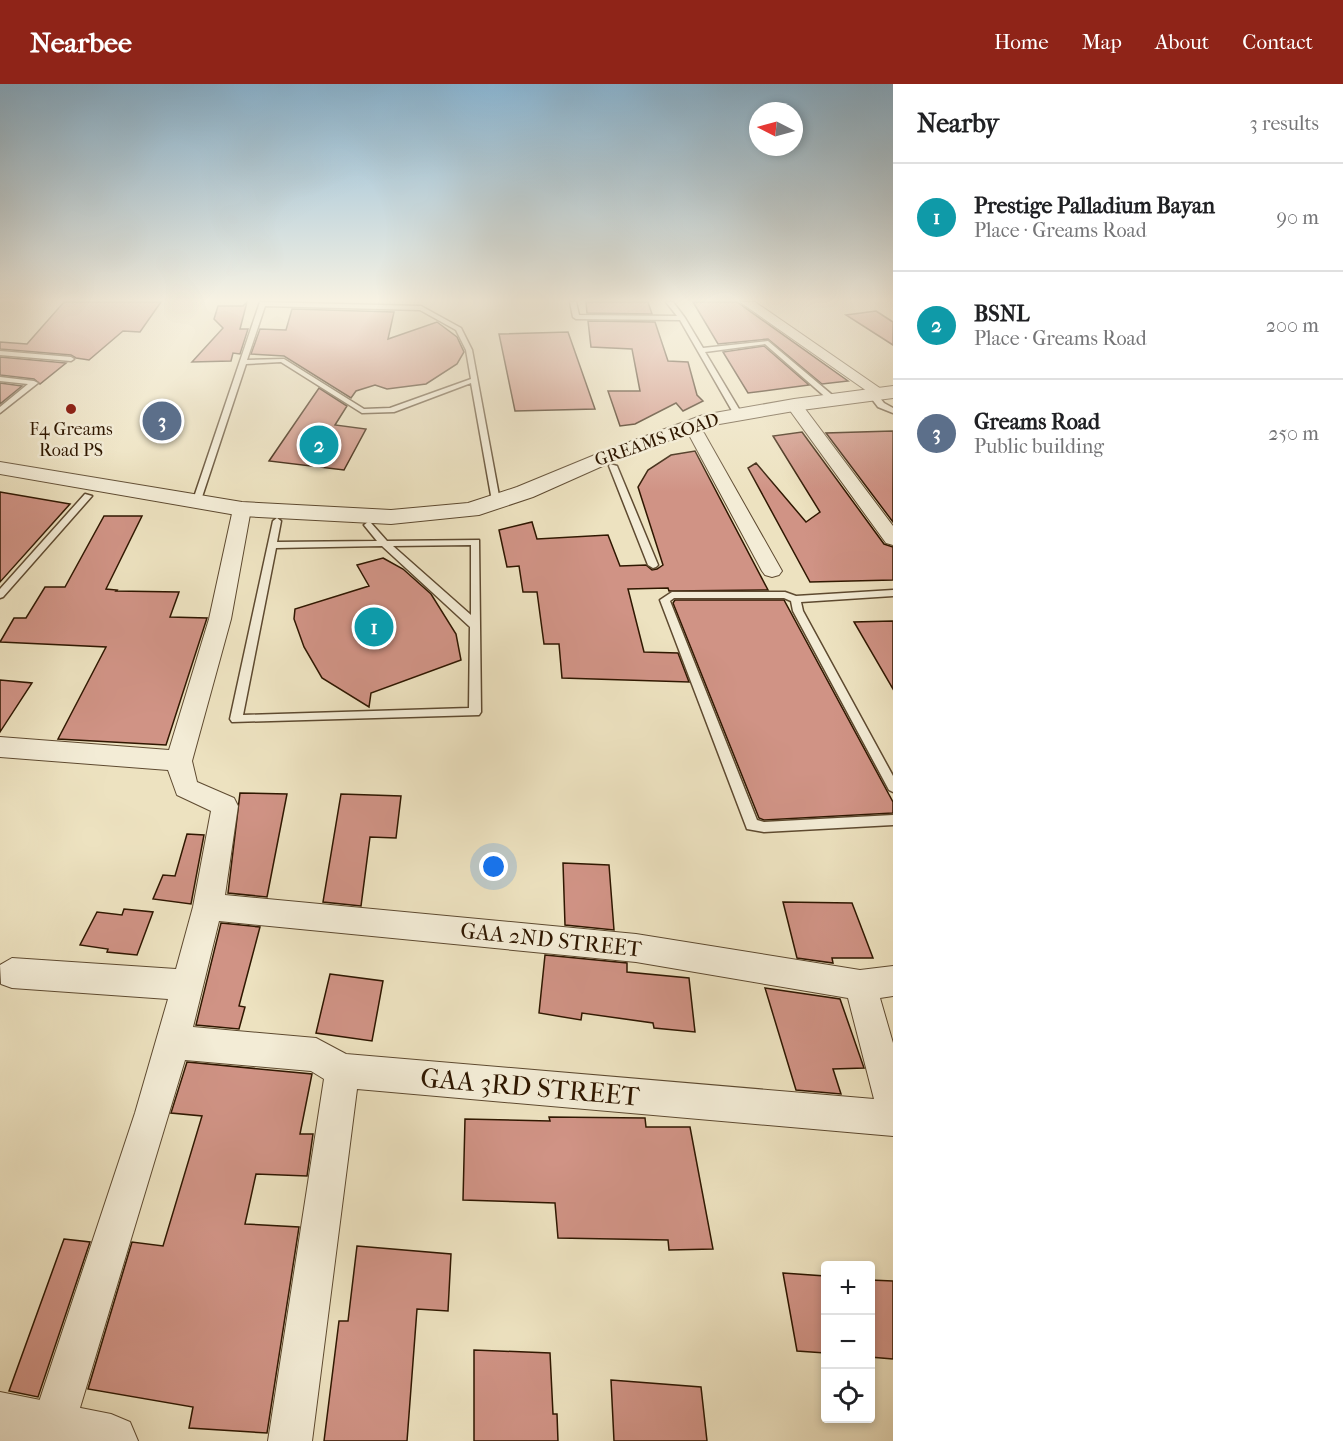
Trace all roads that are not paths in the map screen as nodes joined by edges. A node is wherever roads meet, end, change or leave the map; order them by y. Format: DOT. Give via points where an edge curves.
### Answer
graph roads {
  1 [pos="242,365"];
  2 [pos="290,365"];
  3 [pos="472,365"];
  4 [pos="710,365"];
  5 [pos="793,365"];
  6 [pos="835,365"];
  7 [pos="0,379"];
  8 [pos="474,380"];
  9 [pos="833,399"];
  10 [pos="885,400"];
  11 [pos="0,411"];
  12 [pos="799,411"];
  13 [pos="738,414"];
  14 [pos="696,433"];
  15 [pos="613,466"];
  16 [pos="0,468"];
  17 [pos="0,483"];
  18 [pos="88,496"];
  19 [pos="197,501"];
  20 [pos="496,501"];
  21 [pos="241,513"];
  22 [pos="277,521"];
  23 [pos="368,525"];
  24 [pos="893,540"];
  25 [pos="384,543"];
  26 [pos="272,544"];
  27 [pos="653,565"];
  28 [pos="772,571"];
  29 [pos="893,592"];
  30 [pos="0,595"];
  31 [pos="795,599"];
  32 [pos="476,626"];
  33 [pos="0,747"];
  34 [pos="179,761"];
  35 [pos="893,787"];
  36 [pos="893,820"];
  37 [pos="208,907"];
  38 [pos="12,973"];
  39 [pos="893,981"];
  40 [pos="186,985"];
  41 [pos="860,985"];
  42 [pos="173,1042"];
  43 [pos="342,1071"];
  44 [pos="893,1103"];
  45 [pos="893,1118"];
  46 [pos="0,1419"];
  47 [pos="50,1435"];
  48 [pos="111,1441"];
  49 [pos="290,1441"];
  1 -- 19 [label="lane"];
  2 -- 8 [label="lane" via="362,411 391,410"];
  3 -- 8 [label="lane"];
  4 -- 13 [label="lane"];
  5 -- 9 [label="lane"];
  6 -- 10 [label="street"];
  7 -- 11 [label="lane" via="34,383"];
  8 -- 20 [label="lane"];
  9 -- 10 [label="street, GREAMS ROAD"];
  9 -- 12 [label="street, GREAMS ROAD"];
  10 -- 12 [label="street, GREAMS ROAD"];
  12 -- 13 [label="street, GREAMS ROAD"];
  12 -- 14 [label="street, GREAMS ROAD"];
  12 -- 24 [label="street"];
  13 -- 20 [label="street, GREAMS ROAD" via="697,423"];
  14 -- 15 [label="street, GREAMS ROAD"];
  14 -- 28 [label="street"];
  15 -- 23 [label="street, GREAMS ROAD" via="492,515 427,524"];
  15 -- 27 [label="lane"];
  16 -- 19 [label="street, GREAMS ROAD"];
  17 -- 18 [label="street, GREAMS ROAD"];
  18 -- 21 [label="street, GREAMS ROAD"];
  18 -- 30 [label="lane"];
  19 -- 21 [label="street, GREAMS ROAD"];
  20 -- 21 [label="street, GREAMS ROAD" via="471,510 391,517"];
  21 -- 22 [label="street, GREAMS ROAD"];
  21 -- 34 [label="street" via="220,619"];
  22 -- 23 [label="street, GREAMS ROAD"];
  22 -- 26 [label="lane"];
  23 -- 25 [label="lane"];
  25 -- 26 [label="lane"];
  25 -- 32 [label="lane"];
  25 -- 32 [label="lane" via="476,542"];
  26 -- 32 [label="lane" via="236,718 475,712"];
  29 -- 31 [label="lane"];
  31 -- 35 [label="lane"];
  31 -- 36 [label="lane" via="785,595 672,595 665,600 748,819 752,825 764,827"];
  33 -- 34 [label="street"];
  34 -- 37 [label="street" via="186,788 225,806"];
  37 -- 40 [label="street"];
  37 -- 41 [label="street, GAA 2ND STREET" via="636,948"];
  38 -- 40 [label="street"];
  39 -- 41 [label="street, GAA 2ND STREET"];
  40 -- 42 [label="street"];
  41 -- 44 [label="street"];
  42 -- 43 [label="street, GAA 3RD STREET" via="316,1055"];
  42 -- 47 [label="street"];
  43 -- 45 [label="street, GAA 3RD STREET"];
  43 -- 49 [label="street"];
  46 -- 47 [label="street"];
  47 -- 48 [label="street"];
}
